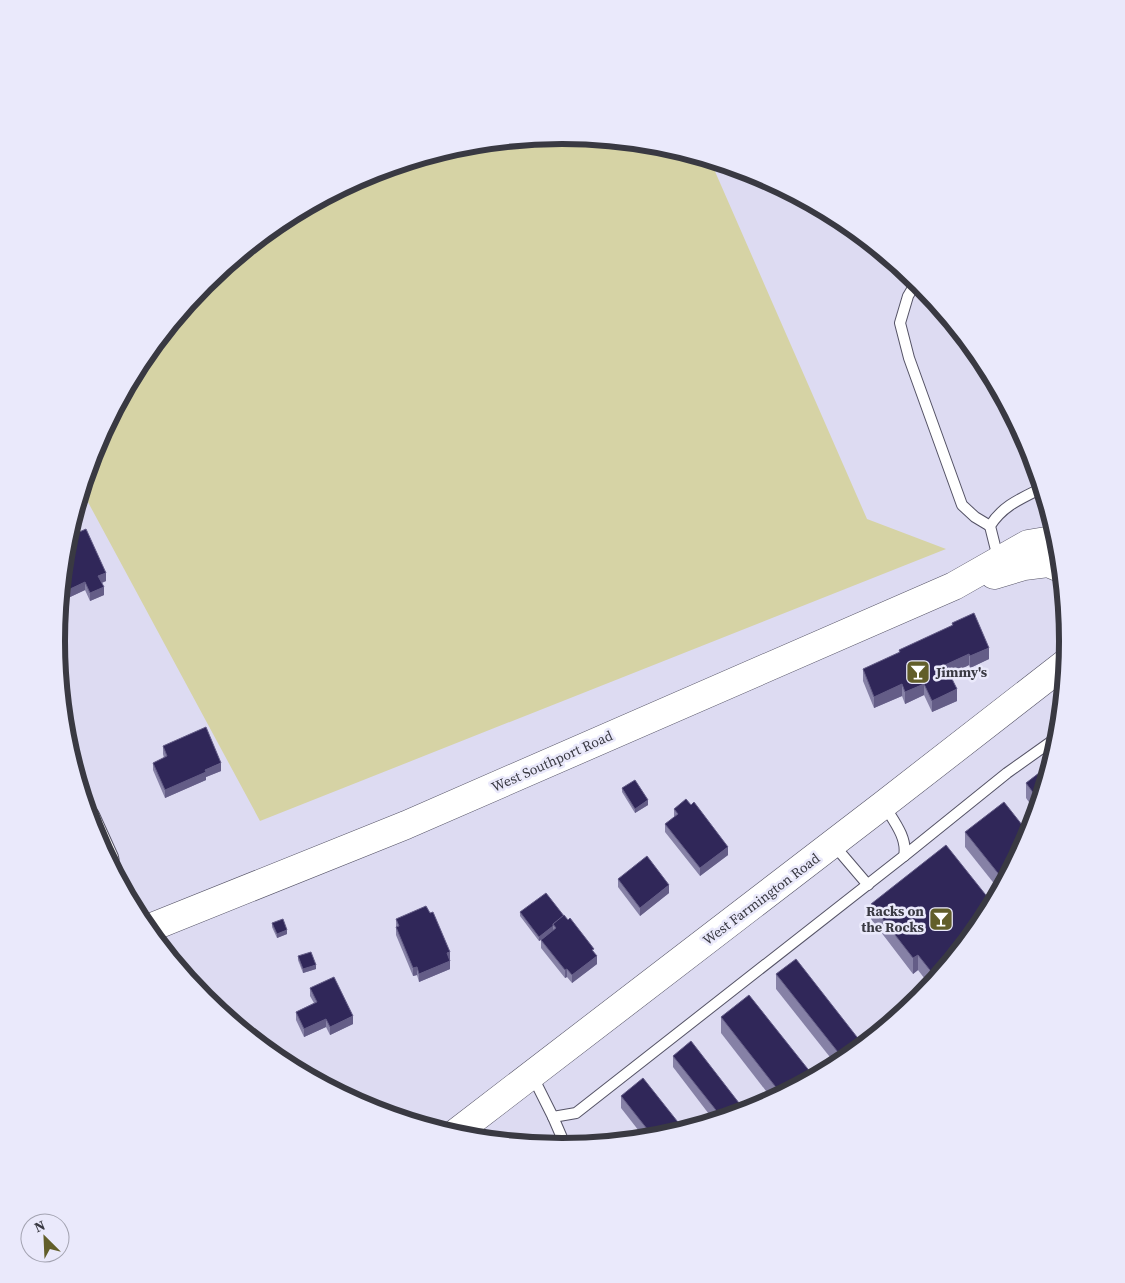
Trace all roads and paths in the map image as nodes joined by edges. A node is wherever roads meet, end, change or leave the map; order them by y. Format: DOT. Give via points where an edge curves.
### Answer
graph roads {
  1 [pos="912,288"];
  2 [pos="1036,491"];
  3 [pos="990,526"];
  4 [pos="1049,540"];
  5 [pos="999,561"];
  6 [pos="1054,566"];
  7 [pos="954,586"];
  8 [pos="1059,668"];
  9 [pos="1049,743"];
  10 [pos="883,805"];
  11 [pos="833,844"];
  12 [pos="904,856"];
  13 [pos="868,885"];
  14 [pos="155,927"];
  15 [pos="532,1074"];
  16 [pos="553,1117"];
  17 [pos="462,1128"];
  18 [pos="563,1139"];
  1 -- 3 [label="lane" via="900,324 909,358 962,505"];
  2 -- 3 [label="lane" via="1006,507"];
  3 -- 5 [label="lane"];
  4 -- 5 [label="main road, West Southport Road" via="1028,544"];
  5 -- 7 [label="main road, West Southport Road"];
  6 -- 7 [label="main road, West Southport Road" via="1048,563 1024,566"];
  7 -- 14 [label="main road, West Southport Road" via="406,825"];
  8 -- 10 [label="main road, West Farmington Road"];
  9 -- 12 [label="lane"];
  10 -- 11 [label="main road, West Farmington Road"];
  10 -- 12 [label="lane" via="899,829"];
  11 -- 13 [label="lane"];
  11 -- 15 [label="main road, West Farmington Road"];
  12 -- 13 [label="lane"];
  13 -- 16 [label="lane" via="576,1113"];
  15 -- 16 [label="lane"];
  15 -- 17 [label="main road, West Farmington Road"];
  16 -- 18 [label="lane"];
}
